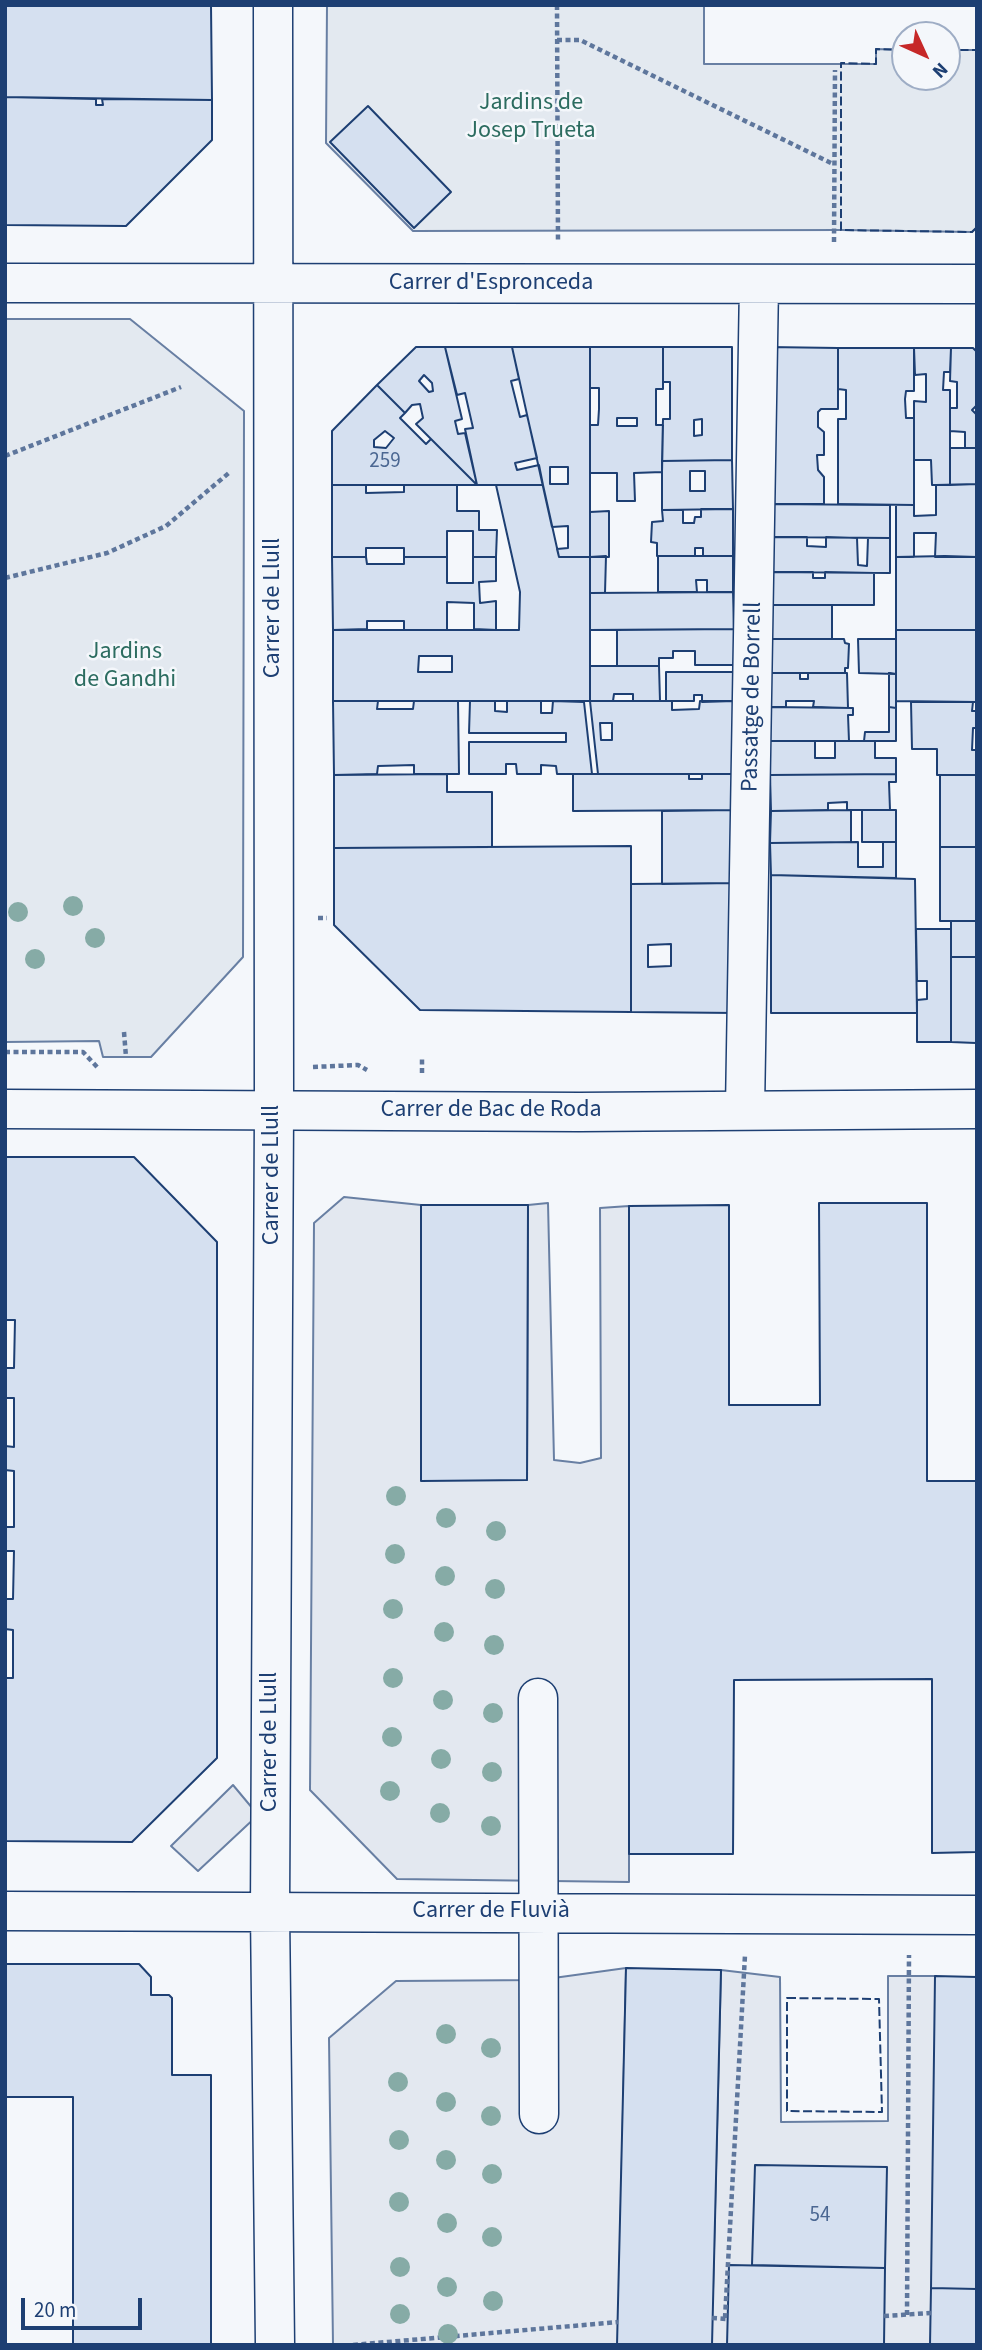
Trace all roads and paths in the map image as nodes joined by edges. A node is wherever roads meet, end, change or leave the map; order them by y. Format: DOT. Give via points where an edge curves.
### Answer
graph roads {
  1 [pos="273,5"];
  2 [pos="557,5"];
  3 [pos="557,40"];
  4 [pos="835,70"];
  5 [pos="833,164"];
  6 [pos="558,242"];
  7 [pos="834,242"];
  8 [pos="5,283"];
  9 [pos="273,283"];
  10 [pos="759,284"];
  11 [pos="977,284"];
  12 [pos="181,387"];
  13 [pos="5,456"];
  14 [pos="229,472"];
  15 [pos="5,578"];
  16 [pos="318,918"];
  17 [pos="327,918"];
  18 [pos="124,1032"];
  19 [pos="5,1052"];
  20 [pos="126,1057"];
  21 [pos="422,1058"];
  22 [pos="99,1069"];
  23 [pos="421,1077"];
  24 [pos="977,1108"];
  25 [pos="746,1109"];
  26 [pos="5,1110"];
  27 [pos="274,1110"];
  28 [pos="538,1698"];
  29 [pos="5,1910"];
  30 [pos="270,1912"];
  31 [pos="538,1913"];
  32 [pos="977,1914"];
  33 [pos="745,1955"];
  34 [pos="909,1955"];
  35 [pos="539,2114"];
  36 [pos="931,2313"];
  37 [pos="906,2315"];
  38 [pos="884,2316"];
  39 [pos="712,2318"];
  40 [pos="618,2322"];
  41 [pos="275,2345"];
  42 [pos="353,2345"];
  1 -- 9 [label="street, Carrer de Llull"];
  2 -- 3 [label="path"];
  3 -- 5 [label="path" via="580,40"];
  3 -- 6 [label="path"];
  4 -- 5 [label="path"];
  5 -- 7 [label="path"];
  8 -- 9 [label="street, Carrer d'Espronceda"];
  9 -- 10 [label="street, Carrer d'Espronceda"];
  9 -- 27 [label="street, Carrer de Llull"];
  10 -- 11 [label="street, Carrer d'Espronceda"];
  10 -- 25 [label="street, Passatge de Borrell"];
  12 -- 13 [label="path"];
  14 -- 15 [label="path" via="166,526 107,553"];
  16 -- 17 [label="path"];
  18 -- 20 [label="path"];
  19 -- 22 [label="path" via="83,1052"];
  21 -- 23 [label="path, Carrer de Bac de Roda"];
  24 -- 25 [label="street, Carrer de Bac de Roda"];
  25 -- 27 [label="street, Carrer de Bac de Roda"];
  26 -- 27 [label="street, Carrer de Bac de Roda"];
  27 -- 30 [label="street, Carrer de Llull"];
  28 -- 31 [label="street"];
  29 -- 30 [label="street, Carrer de Fluvià"];
  30 -- 31 [label="street, Carrer de Fluvià"];
  30 -- 41 [label="street, Carrer de Llull"];
  31 -- 32 [label="street, Carrer de Fluvià"];
  31 -- 35 [label="street"];
  33 -- 39 [label="path" via="727,2319"];
  34 -- 37 [label="path"];
  36 -- 37 [label="path"];
  37 -- 38 [label="path"];
  40 -- 42 [label="path"];
}
